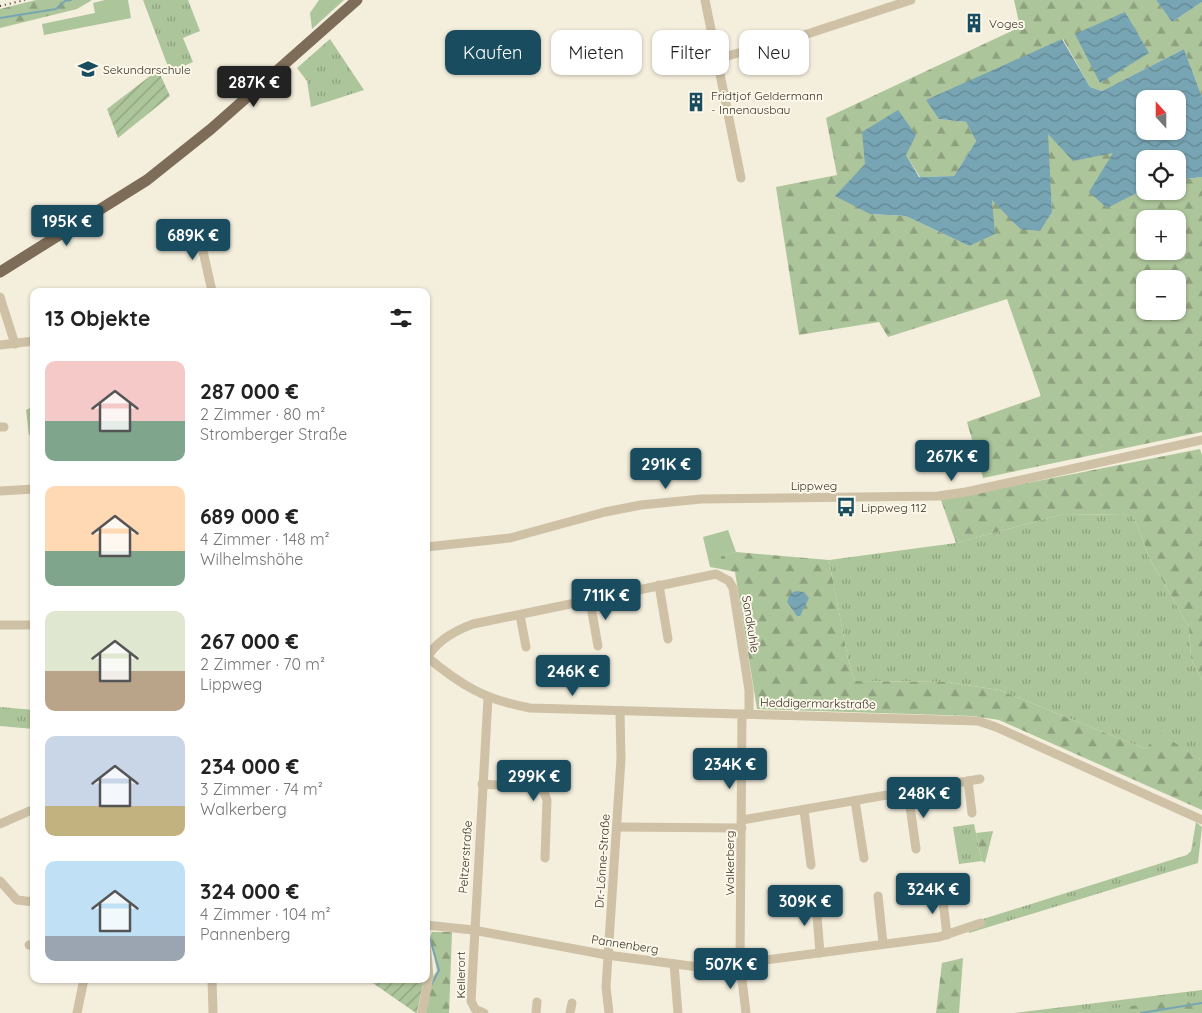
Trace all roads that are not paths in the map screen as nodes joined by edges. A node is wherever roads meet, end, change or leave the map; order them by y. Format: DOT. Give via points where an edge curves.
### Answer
graph roads {
  1 [pos="357,0"];
  2 [pos="705,0"];
  3 [pos="911,0"];
  4 [pos="712,30"];
  5 [pos="729,56"];
  6 [pos="721,75"];
  7 [pos="741,178"];
  8 [pos="194,225"];
  9 [pos="0,272"];
  10 [pos="211,288"];
  11 [pos="0,297"];
  12 [pos="30,342"];
  13 [pos="15,344"];
  14 [pos="0,345"];
  15 [pos="1202,440"];
  16 [pos="30,489"];
  17 [pos="0,491"];
  18 [pos="430,546"];
  19 [pos="659,585"];
  20 [pos="590,600"];
  21 [pos="520,615"];
  22 [pos="0,625"];
  23 [pos="30,625"];
  24 [pos="668,638"];
  25 [pos="598,646"];
  26 [pos="526,647"];
  27 [pos="430,655"];
  28 [pos="430,660"];
  29 [pos="488,698"];
  30 [pos="620,711"];
  31 [pos="746,714"];
  32 [pos="980,779"];
  33 [pos="968,782"];
  34 [pos="482,784"];
  35 [pos="908,792"];
  36 [pos="855,801"];
  37 [pos="804,810"];
  38 [pos="30,811"];
  39 [pos="972,812"];
  40 [pos="1202,820"];
  41 [pos="0,824"];
  42 [pos="742,824"];
  43 [pos="617,827"];
  44 [pos="916,849"];
  45 [pos="545,858"];
  46 [pos="864,858"];
  47 [pos="811,865"];
  48 [pos="0,881"];
  49 [pos="942,893"];
  50 [pos="878,896"];
  51 [pos="30,902"];
  52 [pos="816,904"];
  53 [pos="981,923"];
  54 [pos="430,925"];
  55 [pos="473,930"];
  56 [pos="947,935"];
  57 [pos="883,943"];
  58 [pos="820,953"];
  59 [pos="607,955"];
  60 [pos="740,963"];
  61 [pos="674,964"];
  62 [pos="83,983"];
  63 [pos="212,983"];
  64 [pos="429,983"];
  65 [pos="537,1002"];
  66 [pos="572,1003"];
  67 [pos="77,1013"];
  68 [pos="213,1013"];
  69 [pos="422,1013"];
  70 [pos="484,1013"];
  71 [pos="536,1013"];
  72 [pos="570,1013"];
  73 [pos="609,1013"];
  74 [pos="678,1013"];
  75 [pos="746,1013"];
  1 -- 9 [label="main road" via="211,129 146,180"];
  2 -- 4 [label="street"];
  3 -- 5 [label="street"];
  6 -- 7 [label="street"];
  8 -- 10 [label="street"];
  11 -- 13 [label="street"];
  12 -- 13 [label="street"];
  13 -- 14 [label="street"];
  15 -- 18 [label="street, Lippweg" via="947,494 701,499 658,503 605,512 510,538"];
  16 -- 17 [label="street"];
  19 -- 20 [label="street, Sandkuhle"];
  19 -- 24 [label="street"];
  19 -- 31 [label="street, Sandkuhle" via="708,574 716,574 729,581 733,588 749,690"];
  20 -- 21 [label="street, Sandkuhle"];
  20 -- 25 [label="street"];
  21 -- 26 [label="street"];
  21 -- 27 [label="street, Sandkuhle" via="461,629 441,642"];
  22 -- 23 [label="street"];
  28 -- 29 [label="street, Heddigermarkstraße" via="449,676"];
  29 -- 30 [label="street, Heddigermarkstraße" via="530,708"];
  29 -- 34 [label="street, Peltzerstraße"];
  30 -- 31 [label="street, Heddigermarkstraße"];
  30 -- 43 [label="street, Dr.-Lönne-Straße"];
  31 -- 40 [label="street, Heddigermarkstraße" via="978,722 996,727"];
  31 -- 42 [label="street, Walkerberg"];
  32 -- 33 [label="street"];
  33 -- 35 [label="street"];
  33 -- 39 [label="street"];
  34 -- 45 [label="street" via="539,788 544,792"];
  34 -- 55 [label="street, Peltzerstraße"];
  35 -- 36 [label="street"];
  35 -- 44 [label="street"];
  36 -- 37 [label="street"];
  36 -- 46 [label="street"];
  37 -- 42 [label="street"];
  37 -- 47 [label="street"];
  38 -- 41 [label="street"];
  42 -- 43 [label="street"];
  42 -- 60 [label="street, Walkerberg"];
  43 -- 59 [label="street, Dr.-Lönne-Straße"];
  48 -- 51 [label="street" via="17,900"];
  49 -- 56 [label="street"];
  50 -- 57 [label="street"];
  52 -- 58 [label="street"];
  53 -- 56 [label="street, Pannenberg"];
  54 -- 55 [label="street, Pannenberg"];
  55 -- 59 [label="street, Pannenberg"];
  55 -- 70 [label="street, Kellerort" via="470,1001 475,1009"];
  56 -- 57 [label="street, Pannenberg"];
  57 -- 58 [label="street, Pannenberg"];
  58 -- 60 [label="street, Pannenberg"];
  59 -- 61 [label="street, Pannenberg"];
  59 -- 73 [label="street, Dr.-Lönne-Straße"];
  60 -- 61 [label="street, Pannenberg" via="706,968"];
  60 -- 75 [label="street, Walkerberg"];
  61 -- 74 [label="street"];
  62 -- 67 [label="street"];
  63 -- 68 [label="street"];
  64 -- 69 [label="street"];
  65 -- 71 [label="street"];
  66 -- 72 [label="street"];
}
